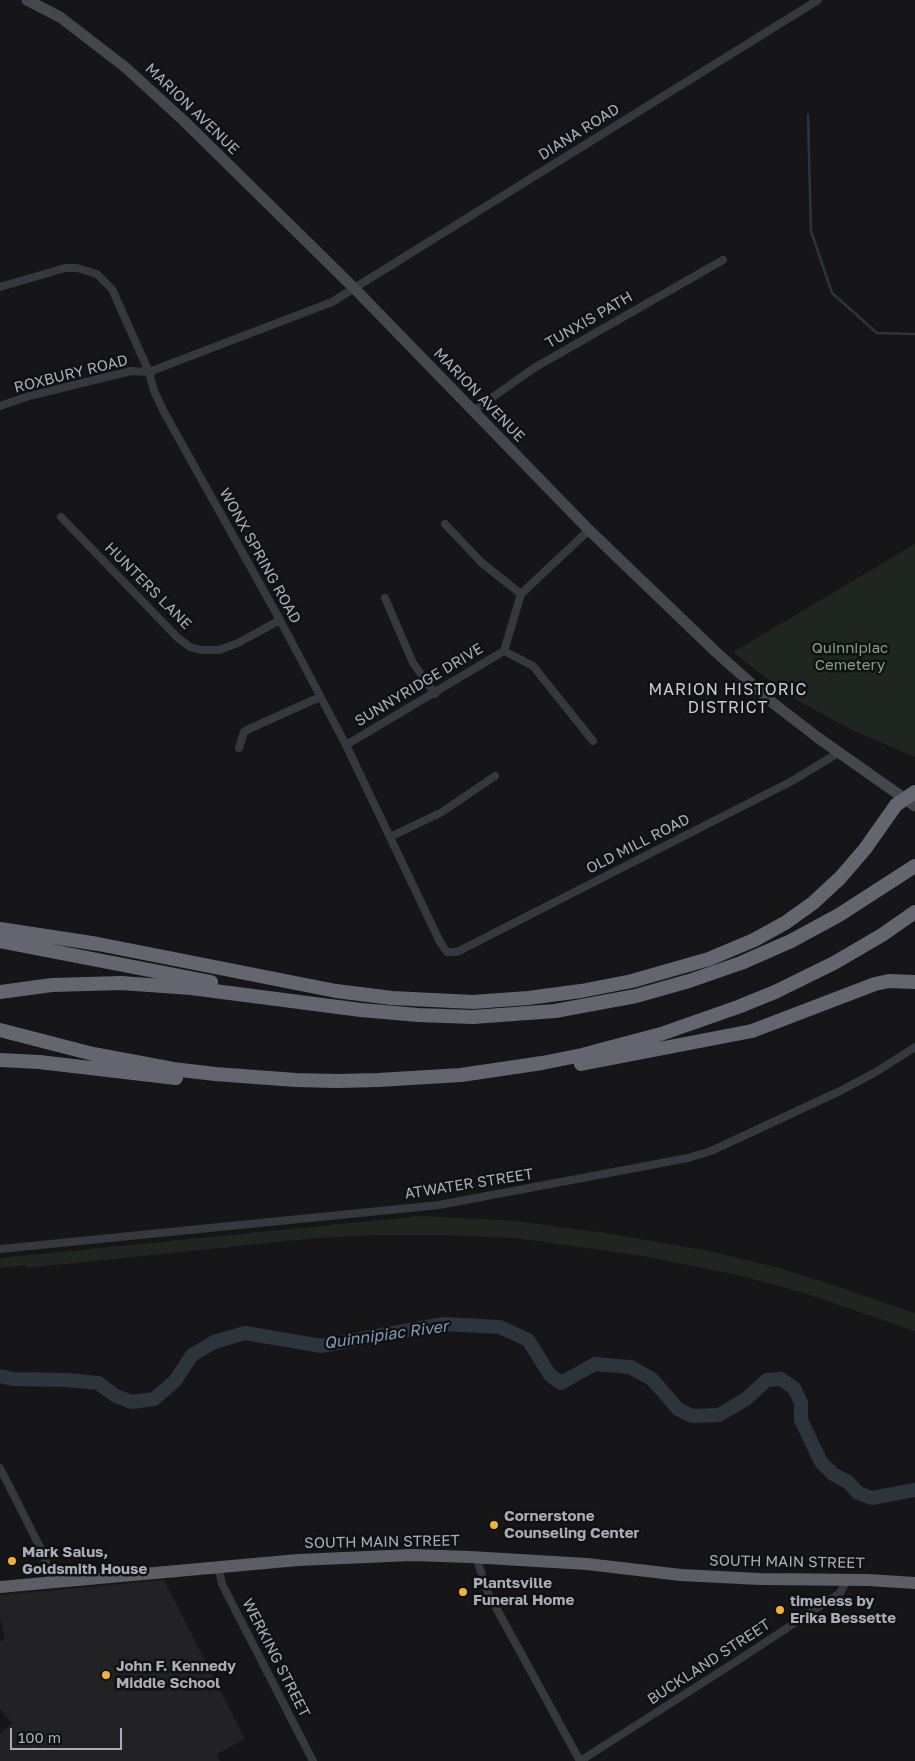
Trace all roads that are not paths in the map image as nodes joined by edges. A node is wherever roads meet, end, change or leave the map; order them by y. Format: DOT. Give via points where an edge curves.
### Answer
graph roads {
  1 [pos="27,0"];
  2 [pos="818,0"];
  3 [pos="723,260"];
  4 [pos="0,287"];
  5 [pos="354,288"];
  6 [pos="149,372"];
  7 [pos="0,406"];
  8 [pos="473,411"];
  9 [pos="61,517"];
  10 [pos="445,524"];
  11 [pos="589,530"];
  12 [pos="521,594"];
  13 [pos="384,598"];
  14 [pos="280,620"];
  15 [pos="504,651"];
  16 [pos="434,694"];
  17 [pos="320,697"];
  18 [pos="593,741"];
  19 [pos="346,745"];
  20 [pos="238,748"];
  21 [pos="838,753"];
  22 [pos="495,776"];
  23 [pos="911,799"];
  24 [pos="390,837"];
  25 [pos="915,866"];
  26 [pos="915,912"];
  27 [pos="0,929"];
  28 [pos="0,940"];
  29 [pos="447,952"];
  30 [pos="915,982"];
  31 [pos="0,992"];
  32 [pos="334,1006"];
  33 [pos="0,1030"];
  34 [pos="915,1047"];
  35 [pos="0,1060"];
  36 [pos="461,1075"];
  37 [pos="296,1080"];
  38 [pos="0,1249"];
  39 [pos="0,1468"];
  40 [pos="476,1557"];
  41 [pos="218,1567"];
  42 [pos="847,1580"];
  43 [pos="51,1582"];
  44 [pos="915,1583"];
  45 [pos="0,1587"];
  46 [pos="313,1761"];
  47 [pos="580,1761"];
  1 -- 5 [label="main road, MARION AVENUE" via="60,17 126,66"];
  2 -- 5 [label="street, DIANA ROAD"];
  3 -- 8 [label="street, TUNXIS PATH" via="534,368"];
  4 -- 6 [label="street, WONX SPRING ROAD" via="65,268 97,274 112,289"];
  5 -- 6 [label="street" via="332,302"];
  5 -- 8 [label="main road, MARION AVENUE"];
  6 -- 7 [label="street, ROXBURY ROAD" via="131,371"];
  6 -- 14 [label="street, WONX SPRING ROAD" via="164,412"];
  8 -- 11 [label="main road, MARION AVENUE"];
  9 -- 14 [label="street, HUNTERS LANE" via="190,647 219,650"];
  10 -- 12 [label="street" via="482,563"];
  11 -- 12 [label="street"];
  11 -- 21 [label="main road, MARION AVENUE" via="717,653"];
  12 -- 15 [label="street, SUNNYRIDGE DRIVE"];
  13 -- 16 [label="street" via="413,663"];
  14 -- 17 [label="street, WONX SPRING ROAD"];
  15 -- 16 [label="street, SUNNYRIDGE DRIVE"];
  15 -- 18 [label="street" via="533,666"];
  16 -- 19 [label="street, SUNNYRIDGE DRIVE"];
  17 -- 19 [label="street, WONX SPRING ROAD"];
  17 -- 20 [label="street" via="244,732"];
  19 -- 24 [label="street, WONX SPRING ROAD"];
  21 -- 23 [label="main road, MARION AVENUE"];
  21 -- 29 [label="street, OLD MILL ROAD" via="792,781 466,948"];
  22 -- 24 [label="street" via="442,812"];
  23 -- 27 [label="highway" via="891,811 865,850 840,878 777,928 736,949 709,958 581,992 473,1002 392,998 336,991 98,944"];
  24 -- 29 [label="street, WONX SPRING ROAD"];
  25 -- 32 [label="highway" via="854,906 791,941 715,972 636,996 555,1011 472,1017 390,1013"];
  26 -- 36 [label="highway" via="834,964 723,1013 661,1034 582,1054"];
  28 -- 32 [label="highway"];
  30 -- 36 [label="highway" via="876,984 770,1025 734,1034 534,1072"];
  31 -- 32 [label="highway" via="60,984 121,983 191,988"];
  33 -- 37 [label="highway" via="93,1054 173,1069"];
  34 -- 38 [label="street, ATWATER STREET" via="840,1091 712,1151 688,1158 440,1205"];
  35 -- 37 [label="highway" via="219,1083"];
  36 -- 37 [label="highway"];
  39 -- 43 [label="street" via="44,1555"];
  40 -- 41 [label="highway, SOUTH MAIN STREET" via="351,1557"];
  40 -- 42 [label="highway, SOUTH MAIN STREET" via="587,1564 681,1575"];
  40 -- 47 [label="street" via="488,1593"];
  41 -- 43 [label="highway, SOUTH MAIN STREET"];
  41 -- 46 [label="street, WERKING STREET" via="222,1584"];
  42 -- 44 [label="highway, SOUTH MAIN STREET"];
  42 -- 47 [label="street, BUCKLAND STREET" via="840,1593"];
  43 -- 45 [label="highway, SOUTH MAIN STREET"];
}
